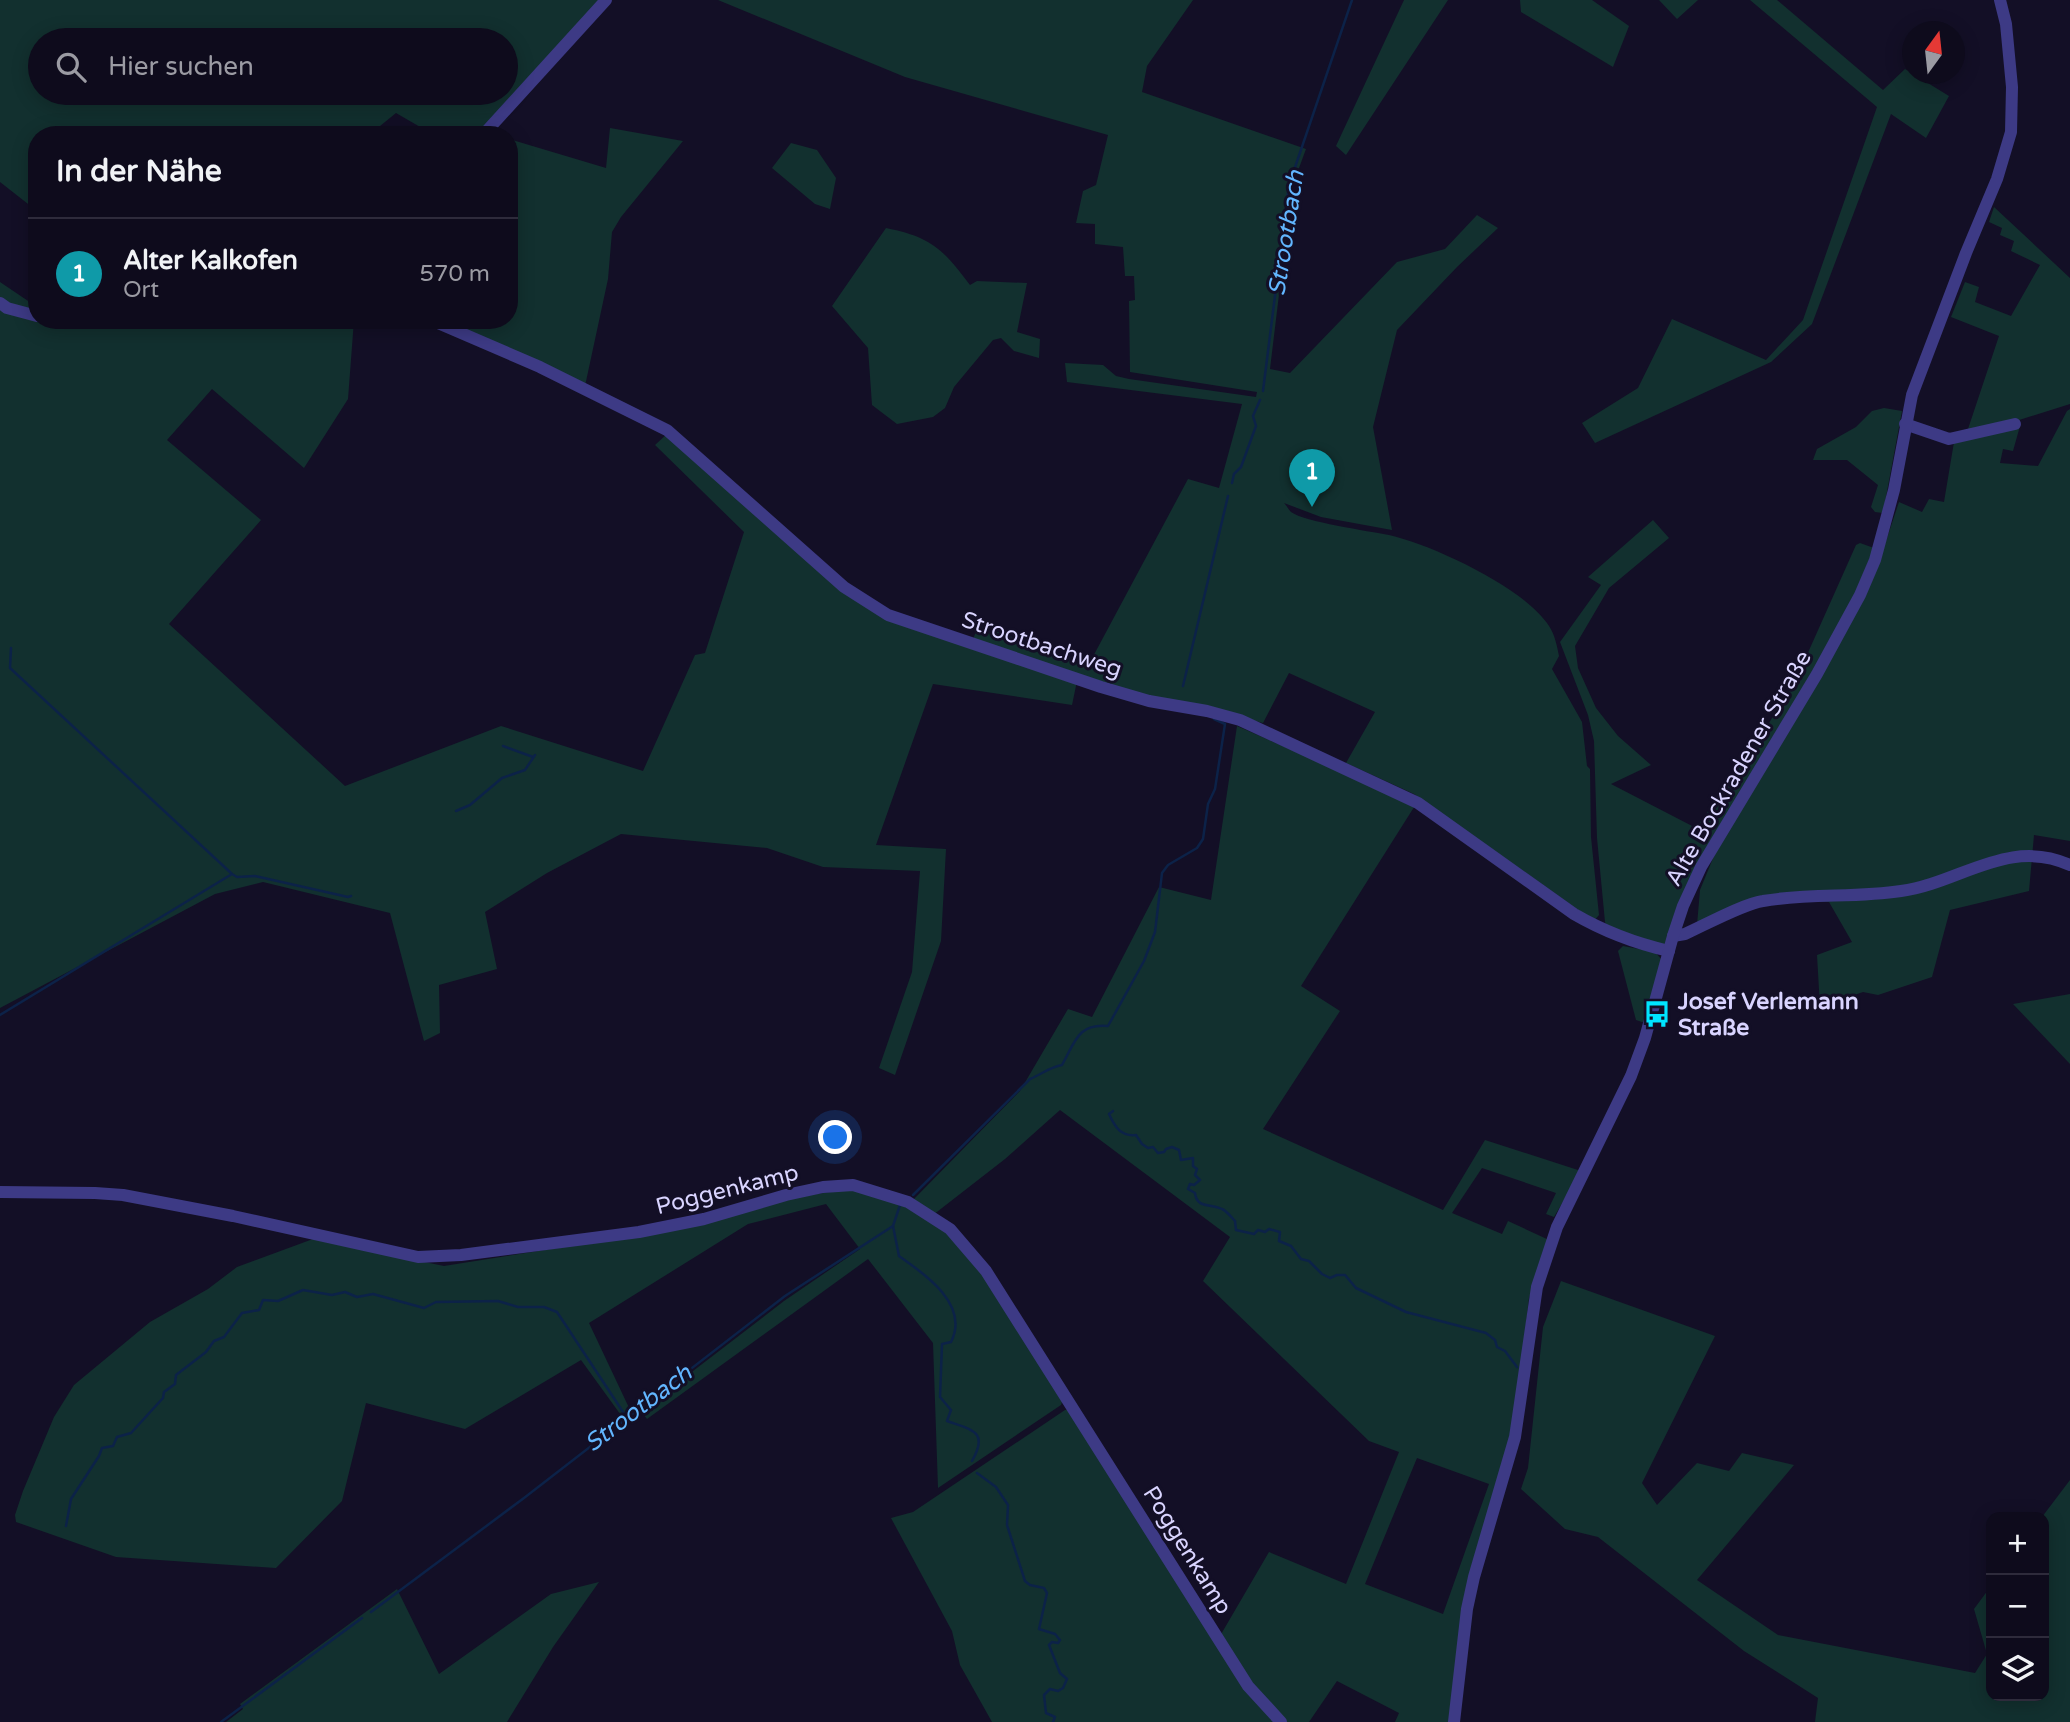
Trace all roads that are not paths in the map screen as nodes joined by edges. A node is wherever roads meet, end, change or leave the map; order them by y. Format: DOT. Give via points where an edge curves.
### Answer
graph roads {
  1 [pos="606,0"];
  2 [pos="2000,0"];
  3 [pos="518,97"];
  4 [pos="510,105"];
  5 [pos="491,126"];
  6 [pos="0,303"];
  7 [pos="28,314"];
  8 [pos="452,329"];
  9 [pos="1905,424"];
  10 [pos="2015,424"];
  11 [pos="2070,865"];
  12 [pos="1673,936"];
  13 [pos="1669,951"];
  14 [pos="0,1192"];
  15 [pos="1281,1722"];
  16 [pos="1454,1722"];
  1 -- 3 [label="street"];
  2 -- 9 [label="street, Alte Bockradener Straße" via="2012,87 2011,131"];
  4 -- 5 [label="street"];
  6 -- 7 [label="street"];
  8 -- 13 [label="street, Strootbachweg" via="667,430 844,587 888,615 1101,687 1240,720 1418,803 1601,930"];
  9 -- 10 [label="street" via="1949,439"];
  9 -- 12 [label="street, Alte Bockradener Straße" via="1885,530 1860,595 1715,840"];
  11 -- 12 [label="street" via="2026,856 1996,859 1903,891 1761,901"];
  12 -- 13 [label="street, Alte Bockradener Straße"];
  13 -- 16 [label="street, Alte Bockradener Straße" via="1631,1076 1557,1227 1537,1287 1515,1437 1467,1609"];
  14 -- 15 [label="street, Poggenkamp" via="123,1195 418,1257 639,1232 823,1187 853,1185 908,1202 950,1228 986,1271 1248,1686"];
}
